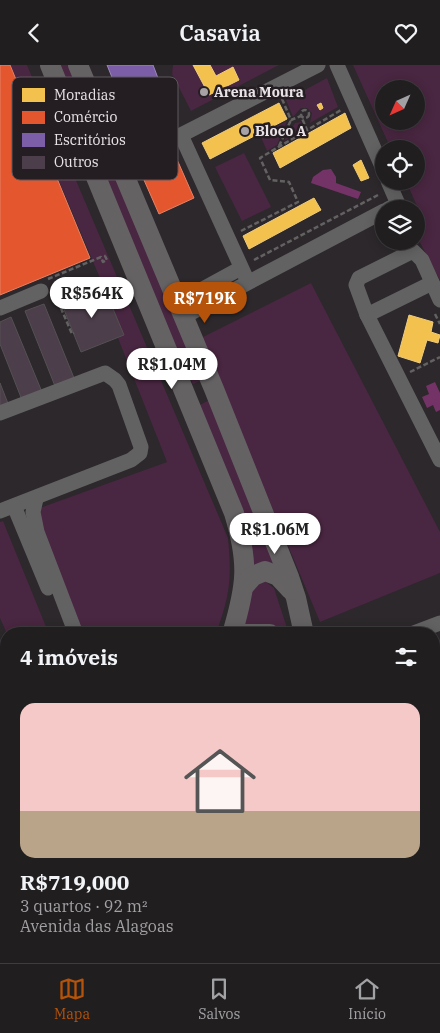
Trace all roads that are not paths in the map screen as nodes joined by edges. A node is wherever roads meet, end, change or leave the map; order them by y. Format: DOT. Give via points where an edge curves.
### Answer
graph roads {
  1 [pos="50,65"];
  2 [pos="78,65"];
  3 [pos="318,65"];
  4 [pos="337,65"];
  5 [pos="55,77"];
  6 [pos="83,77"];
  7 [pos="375,151"];
  8 [pos="97,180"];
  9 [pos="126,180"];
  10 [pos="386,190"];
  11 [pos="395,200"];
  12 [pos="375,215"];
  13 [pos="245,275"];
  14 [pos="432,283"];
  15 [pos="47,285"];
  16 [pos="436,305"];
  17 [pos="0,308"];
  18 [pos="180,310"];
  19 [pos="367,315"];
  20 [pos="160,335"];
  21 [pos="214,389"];
  22 [pos="0,413"];
  23 [pos="440,460"];
  24 [pos="36,499"];
  25 [pos="7,509"];
  26 [pos="245,585"];
  27 [pos="296,598"];
  28 [pos="64,627"];
  29 [pos="73,627"];
  30 [pos="234,627"];
  31 [pos="302,627"];
  1 -- 5 [label="main road"];
  2 -- 6 [label="main road"];
  3 -- 13 [label="street" via="181,135"];
  4 -- 7 [label="street"];
  8 -- 20 [label="main road"];
  9 -- 18 [label="main road"];
  10 -- 11 [label="street"];
  12 -- 13 [label="street"];
  13 -- 18 [label="street"];
  14 -- 16 [label="street"];
  14 -- 19 [label="street"];
  14 -- 19 [label="street" via="422,260 410,252 357,281"];
  15 -- 17 [label="street"];
  18 -- 21 [label="main road"];
  19 -- 23 [label="street"];
  20 -- 21 [label="main road" via="193,389 203,392"];
  20 -- 26 [label="main road" via="234,513 245,556"];
  21 -- 27 [label="main road"];
  22 -- 24 [label="street" via="105,373 115,379 141,447 140,453 131,460"];
  24 -- 25 [label="street"];
  24 -- 29 [label="street" via="33,512 37,532"];
  25 -- 28 [label="street"];
  26 -- 27 [label="main road" via="260,573 272,572 287,584"];
  26 -- 30 [label="main road"];
  27 -- 31 [label="main road"];
}
